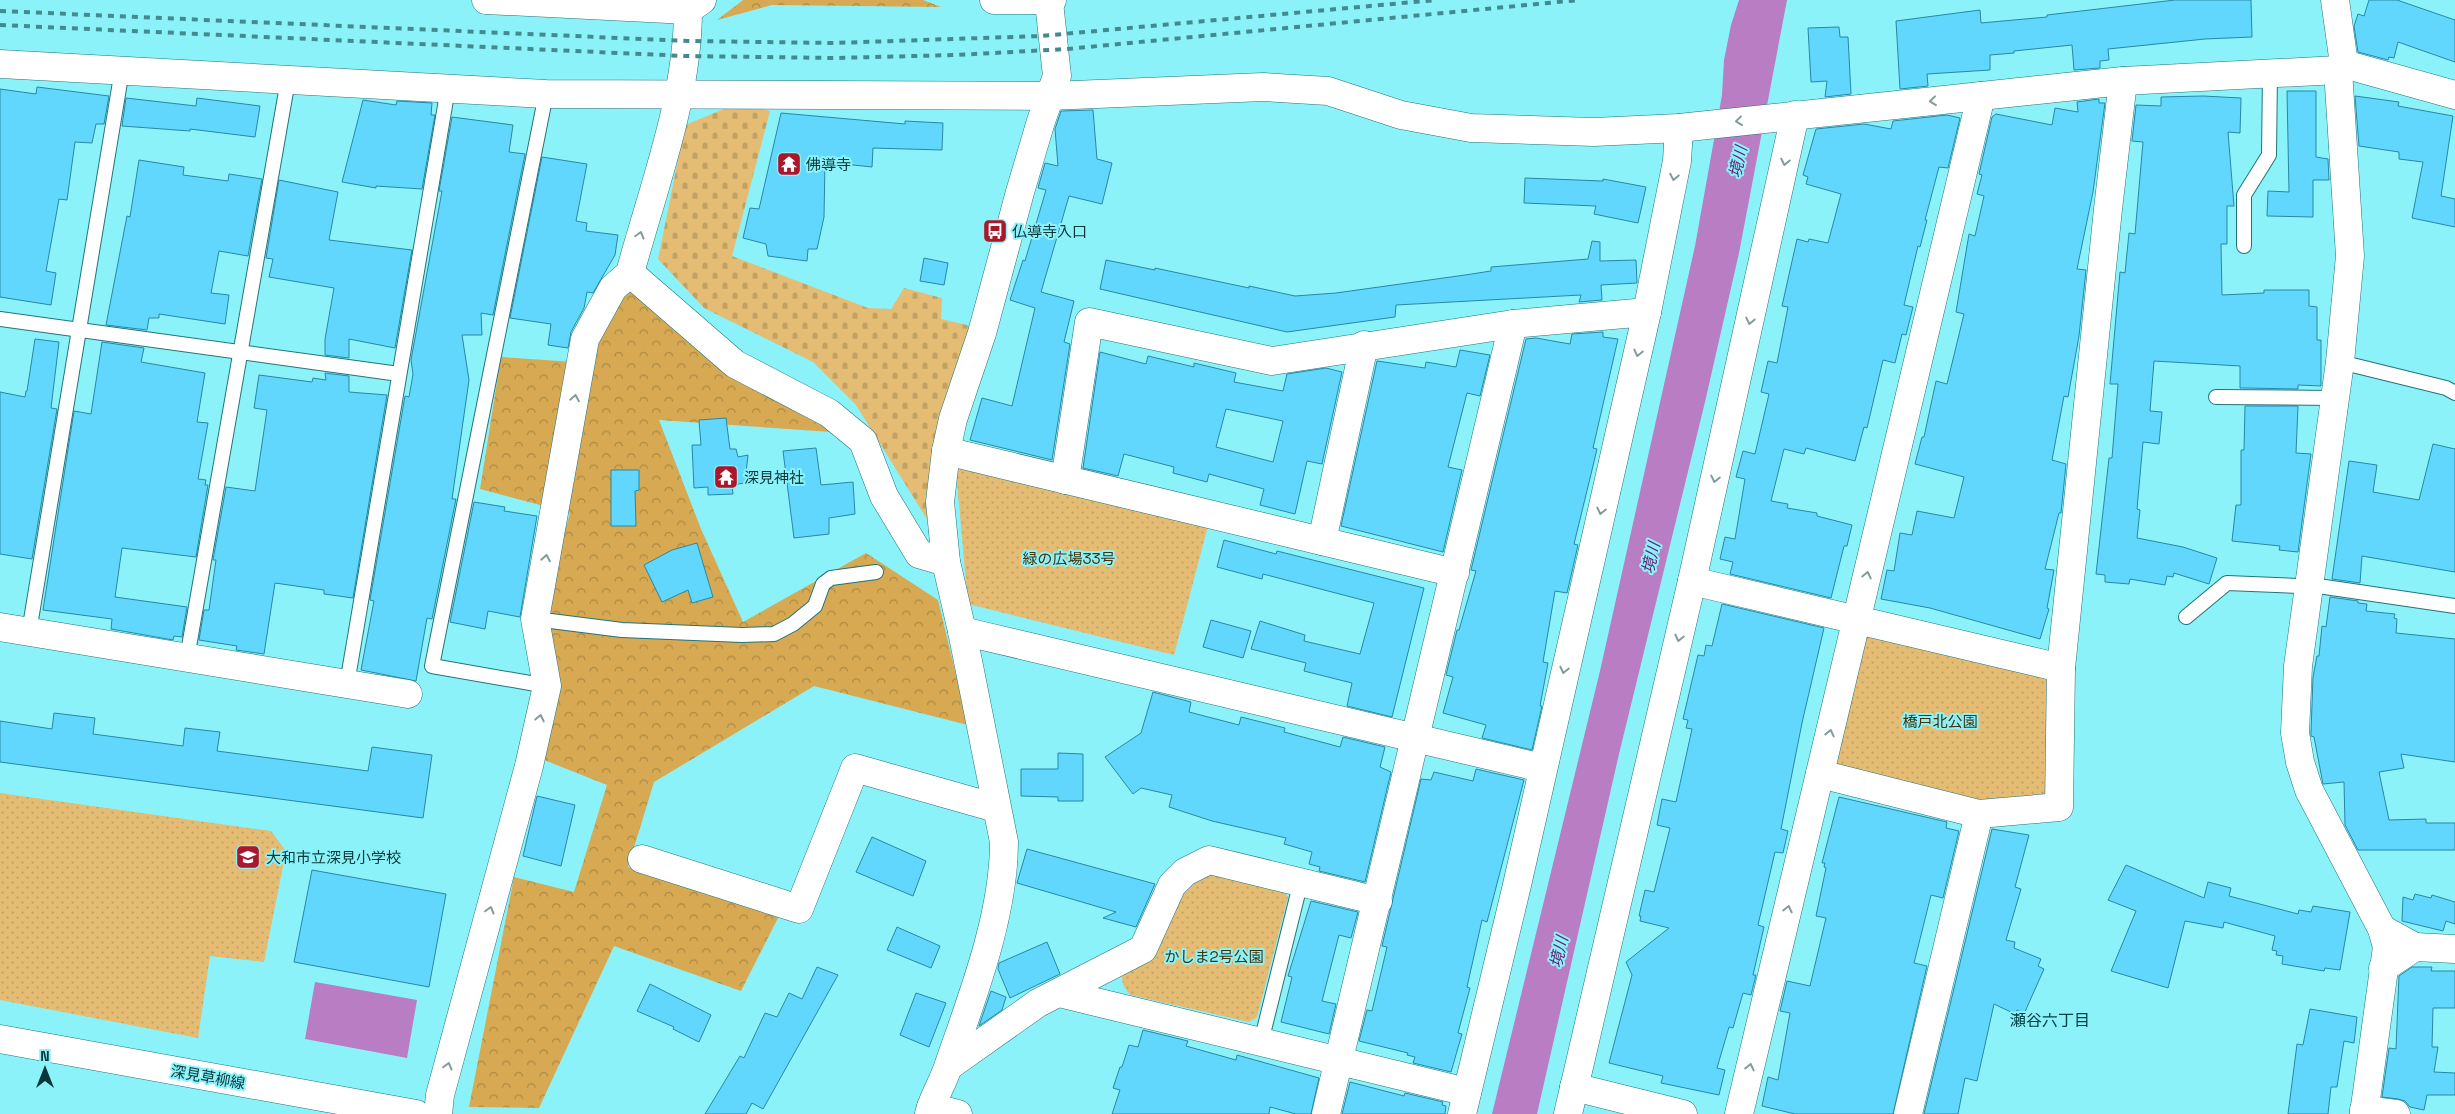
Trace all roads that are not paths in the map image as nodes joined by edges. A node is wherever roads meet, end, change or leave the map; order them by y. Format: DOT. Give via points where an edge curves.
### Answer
graph roads {
  1 [pos="486,0"];
  2 [pos="994,0"];
  3 [pos="2335,0"];
  4 [pos="1050,1"];
  5 [pos="695,3"];
  6 [pos="0,64"];
  7 [pos="2341,67"];
  8 [pos="122,70"];
  9 [pos="2270,73"];
  10 [pos="288,80"];
  11 [pos="2123,81"];
  12 [pos="448,88"];
  13 [pos="546,94"];
  14 [pos="679,94"];
  15 [pos="1050,96"];
  16 [pos="1981,96"];
  17 [pos="2455,96"];
  18 [pos="1791,115"];
  19 [pos="1679,128"];
  20 [pos="2244,246"];
  21 [pos="630,273"];
  22 [pos="1647,312"];
  23 [pos="0,319"];
  24 [pos="1513,324"];
  25 [pos="79,330"];
  26 [pos="1364,345"];
  27 [pos="240,352"];
  28 [pos="2340,362"];
  29 [pos="399,374"];
  30 [pos="2455,393"];
  31 [pos="2216,397"];
  32 [pos="2335,398"];
  33 [pos="946,451"];
  34 [pos="1065,480"];
  35 [pos="1322,541"];
  36 [pos="946,562"];
  37 [pos="876,572"];
  38 [pos="1455,573"];
  39 [pos="1692,581"];
  40 [pos="2310,586"];
  41 [pos="2455,606"];
  42 [pos="2186,617"];
  43 [pos="535,618"];
  44 [pos="1856,620"];
  45 [pos="0,627"];
  46 [pos="962,630"];
  47 [pos="29,632"];
  48 [pos="187,658"];
  49 [pos="2061,668"];
  50 [pos="346,684"];
  51 [pos="547,686"];
  52 [pos="408,694"];
  53 [pos="1415,738"];
  54 [pos="1542,768"];
  55 [pos="1820,774"];
  56 [pos="996,808"];
  57 [pos="1979,814"];
  58 [pos="642,859"];
  59 [pos="1302,881"];
  60 [pos="1378,901"];
  61 [pos="2382,929"];
  62 [pos="2415,947"];
  63 [pos="2455,949"];
  64 [pos="2384,968"];
  65 [pos="1060,993"];
  66 [pos="0,1039"];
  67 [pos="1262,1042"];
  68 [pos="1339,1061"];
  69 [pos="949,1066"];
  70 [pos="1574,1088"];
  71 [pos="1464,1103"];
  72 [pos="930,1110"];
  73 [pos="2364,1112"];
  74 [pos="416,1114"];
  75 [pos="438,1114"];
  76 [pos="958,1114"];
  77 [pos="1326,1114"];
  78 [pos="1568,1114"];
  79 [pos="1683,1114"];
  80 [pos="1739,1114"];
  81 [pos="1908,1114"];
  82 [pos="2396,1114"];
  1 -- 5 [label="street"];
  2 -- 4 [label="street"];
  3 -- 7 [label="street"];
  4 -- 15 [label="street" via="1057,76"];
  5 -- 14 [label="street"];
  6 -- 8 [label="street"];
  7 -- 9 [label="street"];
  7 -- 17 [label="street"];
  7 -- 28 [label="street" via="2350,256"];
  8 -- 10 [label="street"];
  8 -- 25 [label="lane"];
  9 -- 11 [label="street"];
  9 -- 20 [label="lane" via="2269,155 2244,195"];
  10 -- 12 [label="street"];
  10 -- 27 [label="lane"];
  11 -- 16 [label="street"];
  11 -- 49 [label="street"];
  12 -- 13 [label="street"];
  12 -- 29 [label="lane"];
  13 -- 14 [label="street"];
  13 -- 51 [label="lane" via="432,666"];
  14 -- 15 [label="street"];
  21 -- 14 [label="street, one-way"];
  15 -- 19 [label="street" via="1262,87 1328,91 1401,114 1472,128 1594,132"];
  15 -- 33 [label="street"];
  16 -- 18 [label="street, one-way"];
  44 -- 16 [label="street, one-way"];
  18 -- 19 [label="street, one-way"];
  18 -- 39 [label="street, one-way"];
  19 -- 22 [label="street, one-way" via="1677,161"];
  21 -- 36 [label="street" via="735,364 829,413 863,442 884,496 919,554"];
  43 -- 21 [label="street, one-way" via="585,339 613,288"];
  22 -- 24 [label="street"];
  22 -- 54 [label="street, one-way"];
  23 -- 25 [label="lane"];
  24 -- 26 [label="street"];
  24 -- 38 [label="street"];
  25 -- 27 [label="lane"];
  25 -- 47 [label="lane"];
  26 -- 34 [label="street" via="1272,361 1089,322"];
  26 -- 35 [label="street"];
  27 -- 29 [label="lane"];
  27 -- 48 [label="lane"];
  28 -- 30 [label="lane"];
  28 -- 32 [label="street"];
  29 -- 50 [label="lane"];
  31 -- 32 [label="lane"];
  32 -- 40 [label="street"];
  33 -- 34 [label="street"];
  33 -- 36 [label="street" via="940,502"];
  34 -- 35 [label="street"];
  35 -- 38 [label="street"];
  36 -- 46 [label="street"];
  37 -- 43 [label="lane" via="831,578 823,584 815,606 774,634 622,630"];
  38 -- 53 [label="street"];
  39 -- 44 [label="street"];
  39 -- 70 [label="street, one-way"];
  40 -- 41 [label="lane"];
  40 -- 42 [label="lane" via="2227,582"];
  40 -- 61 [label="street" via="2295,699 2295,733 2300,762 2309,790"];
  43 -- 51 [label="street"];
  44 -- 49 [label="street"];
  55 -- 44 [label="street, one-way"];
  45 -- 47 [label="street"];
  46 -- 53 [label="street"];
  46 -- 56 [label="street"];
  47 -- 48 [label="street"];
  48 -- 50 [label="street"];
  49 -- 57 [label="street" via="2059,807"];
  50 -- 52 [label="street"];
  75 -- 51 [label="street, one-way" via="440,1095 529,766"];
  53 -- 54 [label="street"];
  53 -- 60 [label="street"];
  54 -- 71 [label="street"];
  55 -- 57 [label="street"];
  80 -- 55 [label="street, one-way"];
  56 -- 58 [label="street" via="855,768 798,909"];
  56 -- 69 [label="street" via="1004,842 1004,872 992,931"];
  57 -- 81 [label="street"];
  59 -- 60 [label="street"];
  59 -- 65 [label="street" via="1209,860 1185,872 1172,885 1143,949"];
  59 -- 67 [label="lane"];
  60 -- 68 [label="street"];
  61 -- 62 [label="street"];
  61 -- 64 [label="street" via="2387,947"];
  62 -- 63 [label="street"];
  62 -- 64 [label="street"];
  64 -- 73 [label="street"];
  65 -- 67 [label="street"];
  65 -- 69 [label="street" via="1038,1003"];
  66 -- 74 [label="street, 深見草柳線"];
  67 -- 68 [label="street"];
  68 -- 71 [label="street"];
  68 -- 77 [label="street"];
  69 -- 72 [label="street"];
  70 -- 78 [label="street"];
  70 -- 79 [label="street"];
  72 -- 76 [label="street"];
  73 -- 82 [label="street"];
}
